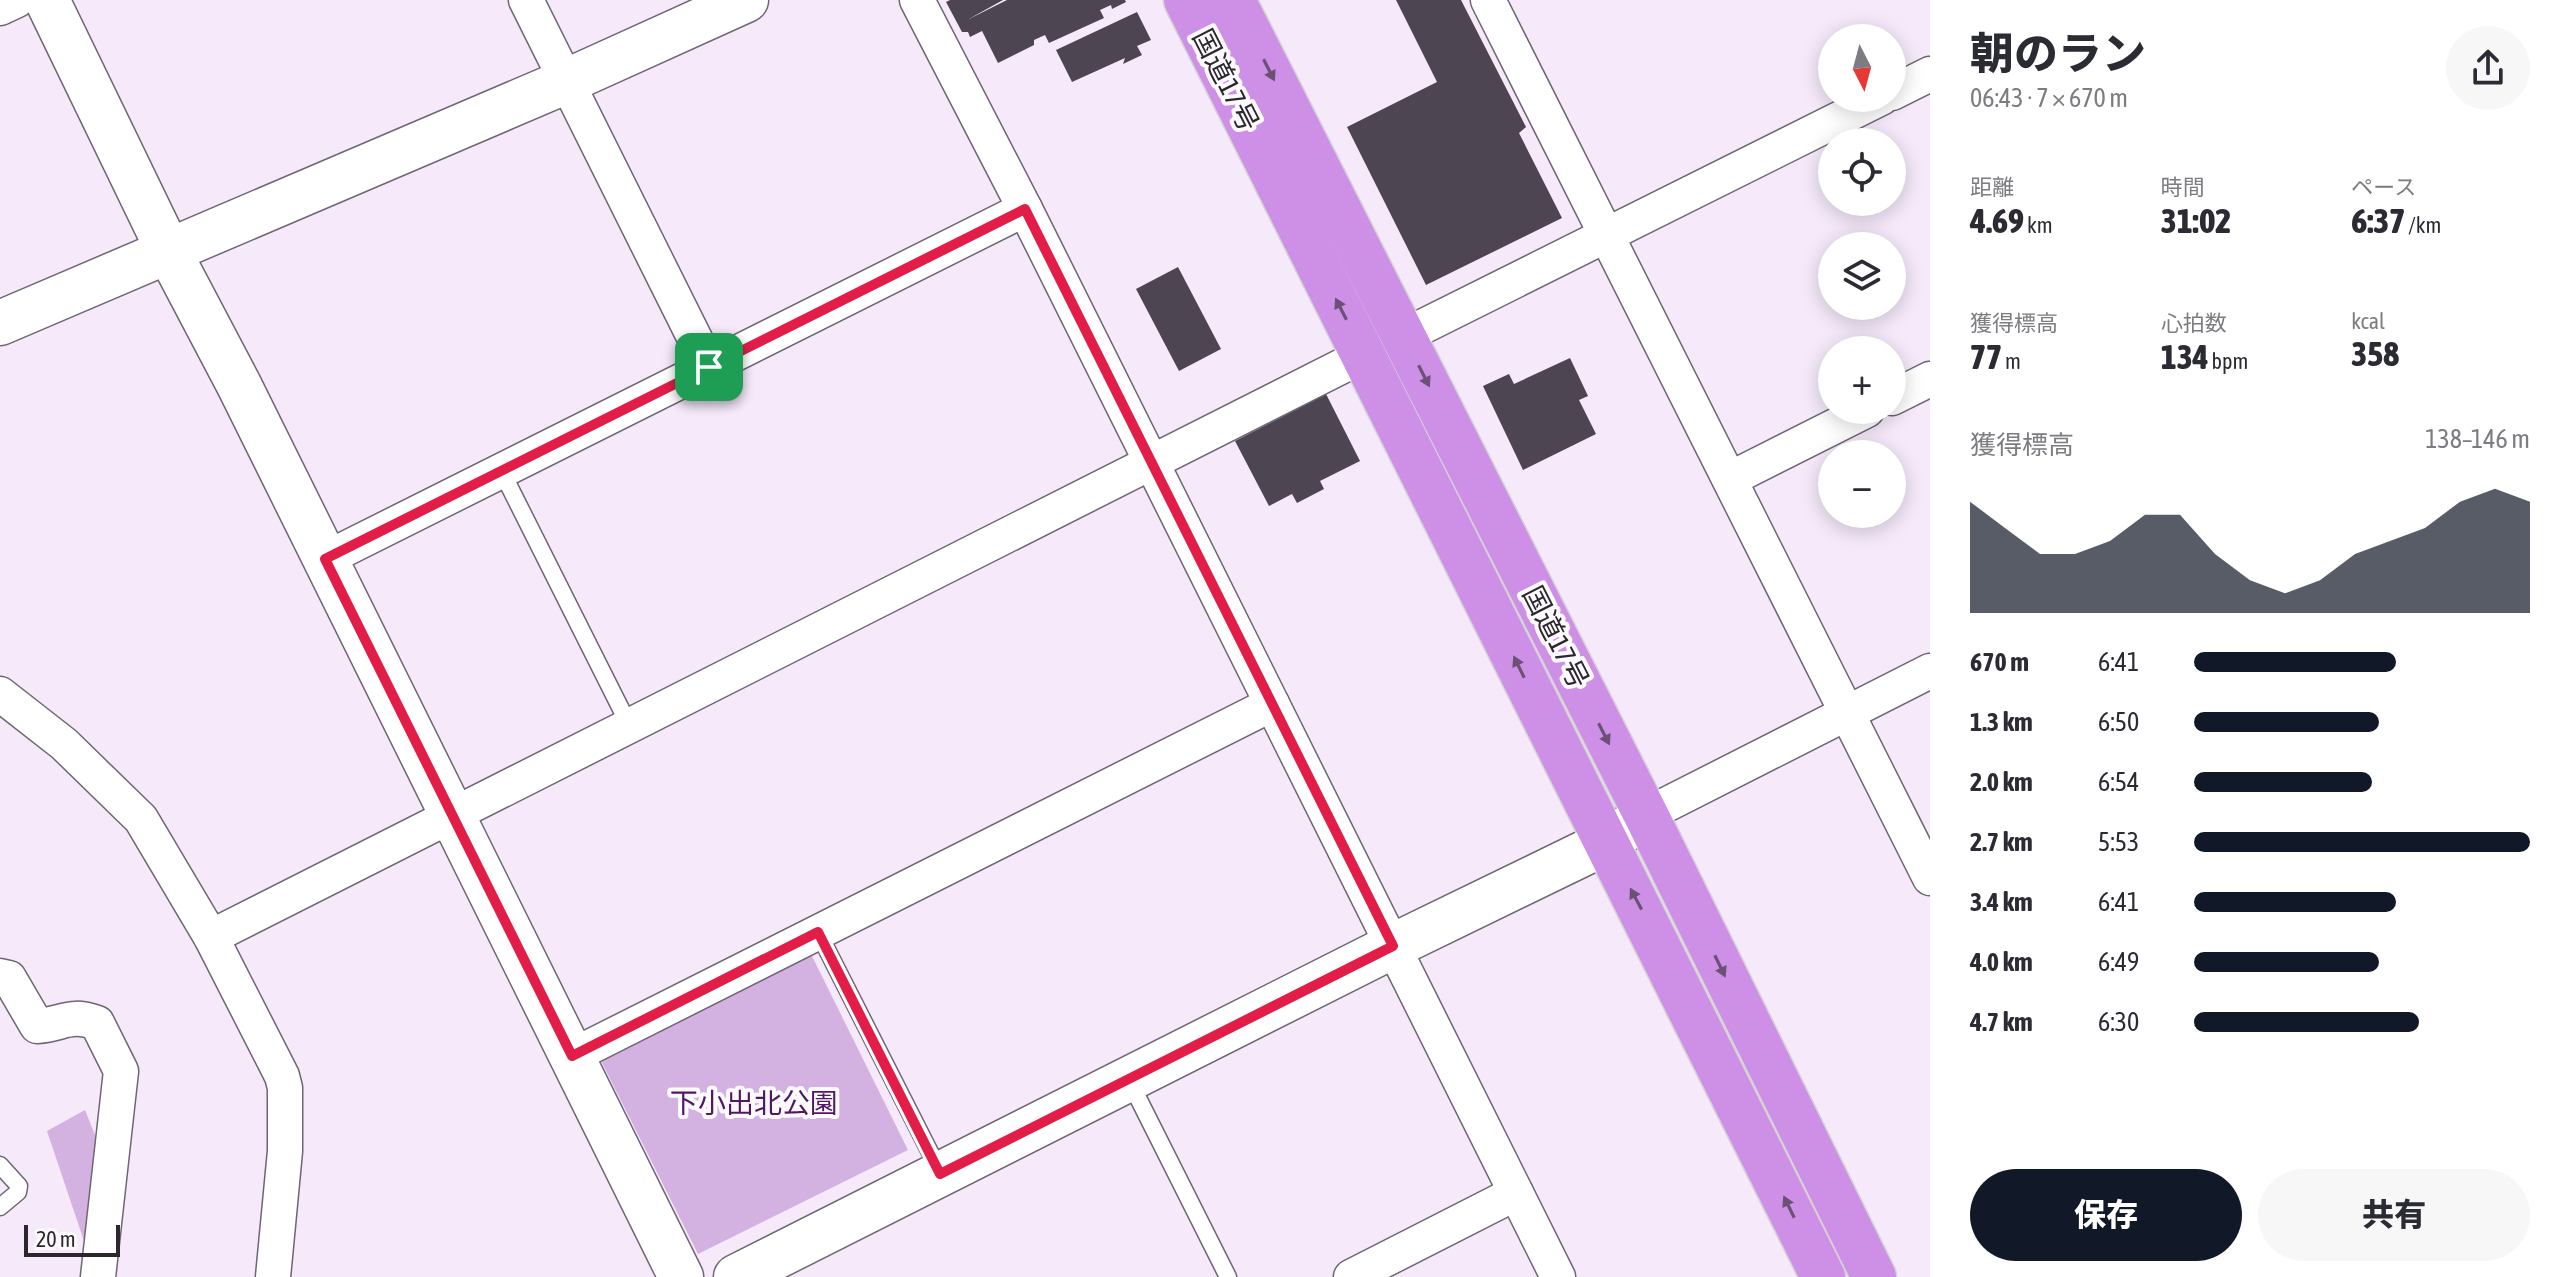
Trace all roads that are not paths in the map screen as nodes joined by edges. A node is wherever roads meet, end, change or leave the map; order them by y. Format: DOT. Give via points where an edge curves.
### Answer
graph roads {
  1 [pos="17,0"];
  2 [pos="47,0"];
  3 [pos="526,0"];
  4 [pos="746,0"];
  5 [pos="917,0"];
  6 [pos="1186,0"];
  7 [pos="1233,0"];
  8 [pos="1488,0"];
  9 [pos="0,8"];
  10 [pos="1930,74"];
  11 [pos="567,81"];
  12 [pos="1906,86"];
  13 [pos="1853,112"];
  14 [pos="1025,209"];
  15 [pos="1608,235"];
  16 [pos="169,252"];
  17 [pos="0,323"];
  18 [pos="1404,336"];
  19 [pos="1364,355"];
  20 [pos="709,367"];
  21 [pos="1930,379"];
  22 [pos="1906,391"];
  23 [pos="1839,424"];
  24 [pos="1150,461"];
  25 [pos="501,470"];
  26 [pos="1730,479"];
  27 [pos="325,559"];
  28 [pos="1930,671"];
  29 [pos="0,694"];
  30 [pos="1272,704"];
  31 [pos="1847,712"];
  32 [pos="629,725"];
  33 [pos="450,815"];
  34 [pos="1646,815"];
  35 [pos="1607,842"];
  36 [pos="1930,878"];
  37 [pos="818,932"];
  38 [pos="211,937"];
  39 [pos="1393,946"];
  40 [pos="0,976"];
  41 [pos="572,1056"];
  42 [pos="1129,1079"];
  43 [pos="0,1165"];
  44 [pos="940,1174"];
  45 [pos="1516,1193"];
  46 [pos="0,1207"];
  47 [pos="98,1277"];
  48 [pos="273,1277"];
  49 [pos="681,1277"];
  50 [pos="736,1277"];
  51 [pos="1228,1277"];
  52 [pos="1351,1277"];
  53 [pos="1558,1277"];
  54 [pos="1823,1277"];
  55 [pos="1874,1277"];
  1 -- 9 [label="street"];
  2 -- 16 [label="street"];
  3 -- 11 [label="street"];
  4 -- 11 [label="street"];
  5 -- 14 [label="street"];
  19 -- 6 [label="highway, 国道17号, one-way"];
  7 -- 18 [label="highway, 国道17号, one-way"];
  8 -- 15 [label="street"];
  10 -- 12 [label="street"];
  11 -- 16 [label="street"];
  11 -- 20 [label="street"];
  13 -- 15 [label="street"];
  14 -- 20 [label="street"];
  14 -- 24 [label="street"];
  15 -- 18 [label="street"];
  15 -- 26 [label="street"];
  16 -- 17 [label="street"];
  16 -- 27 [label="street"];
  18 -- 34 [label="highway, 国道17号, one-way"];
  19 -- 24 [label="street"];
  35 -- 19 [label="highway, 国道17号, one-way"];
  20 -- 25 [label="street"];
  21 -- 22 [label="street"];
  23 -- 26 [label="street"];
  24 -- 30 [label="street"];
  24 -- 32 [label="street"];
  25 -- 27 [label="street"];
  25 -- 32 [label="lane"];
  26 -- 31 [label="street"];
  27 -- 33 [label="street"];
  28 -- 31 [label="street"];
  29 -- 38 [label="street" via="64,744 141,819"];
  30 -- 37 [label="street"];
  30 -- 39 [label="street"];
  31 -- 34 [label="street"];
  31 -- 36 [label="street"];
  32 -- 33 [label="street"];
  33 -- 38 [label="street"];
  33 -- 41 [label="street"];
  34 -- 35 [label="street"];
  34 -- 55 [label="highway, 国道17号, one-way"];
  35 -- 39 [label="street"];
  54 -- 35 [label="highway, 国道17号, one-way"];
  37 -- 41 [label="street"];
  37 -- 44 [label="lane"];
  38 -- 48 [label="street" via="285,1088"];
  39 -- 42 [label="street"];
  39 -- 45 [label="street"];
  40 -- 47 [label="street" via="9,978 37,1026 79,1016 97,1023 121,1071"];
  41 -- 49 [label="street"];
  42 -- 44 [label="street"];
  42 -- 51 [label="lane"];
  43 -- 46 [label="lane" via="19,1186"];
  44 -- 50 [label="street"];
  45 -- 52 [label="street"];
  45 -- 53 [label="street"];
}
